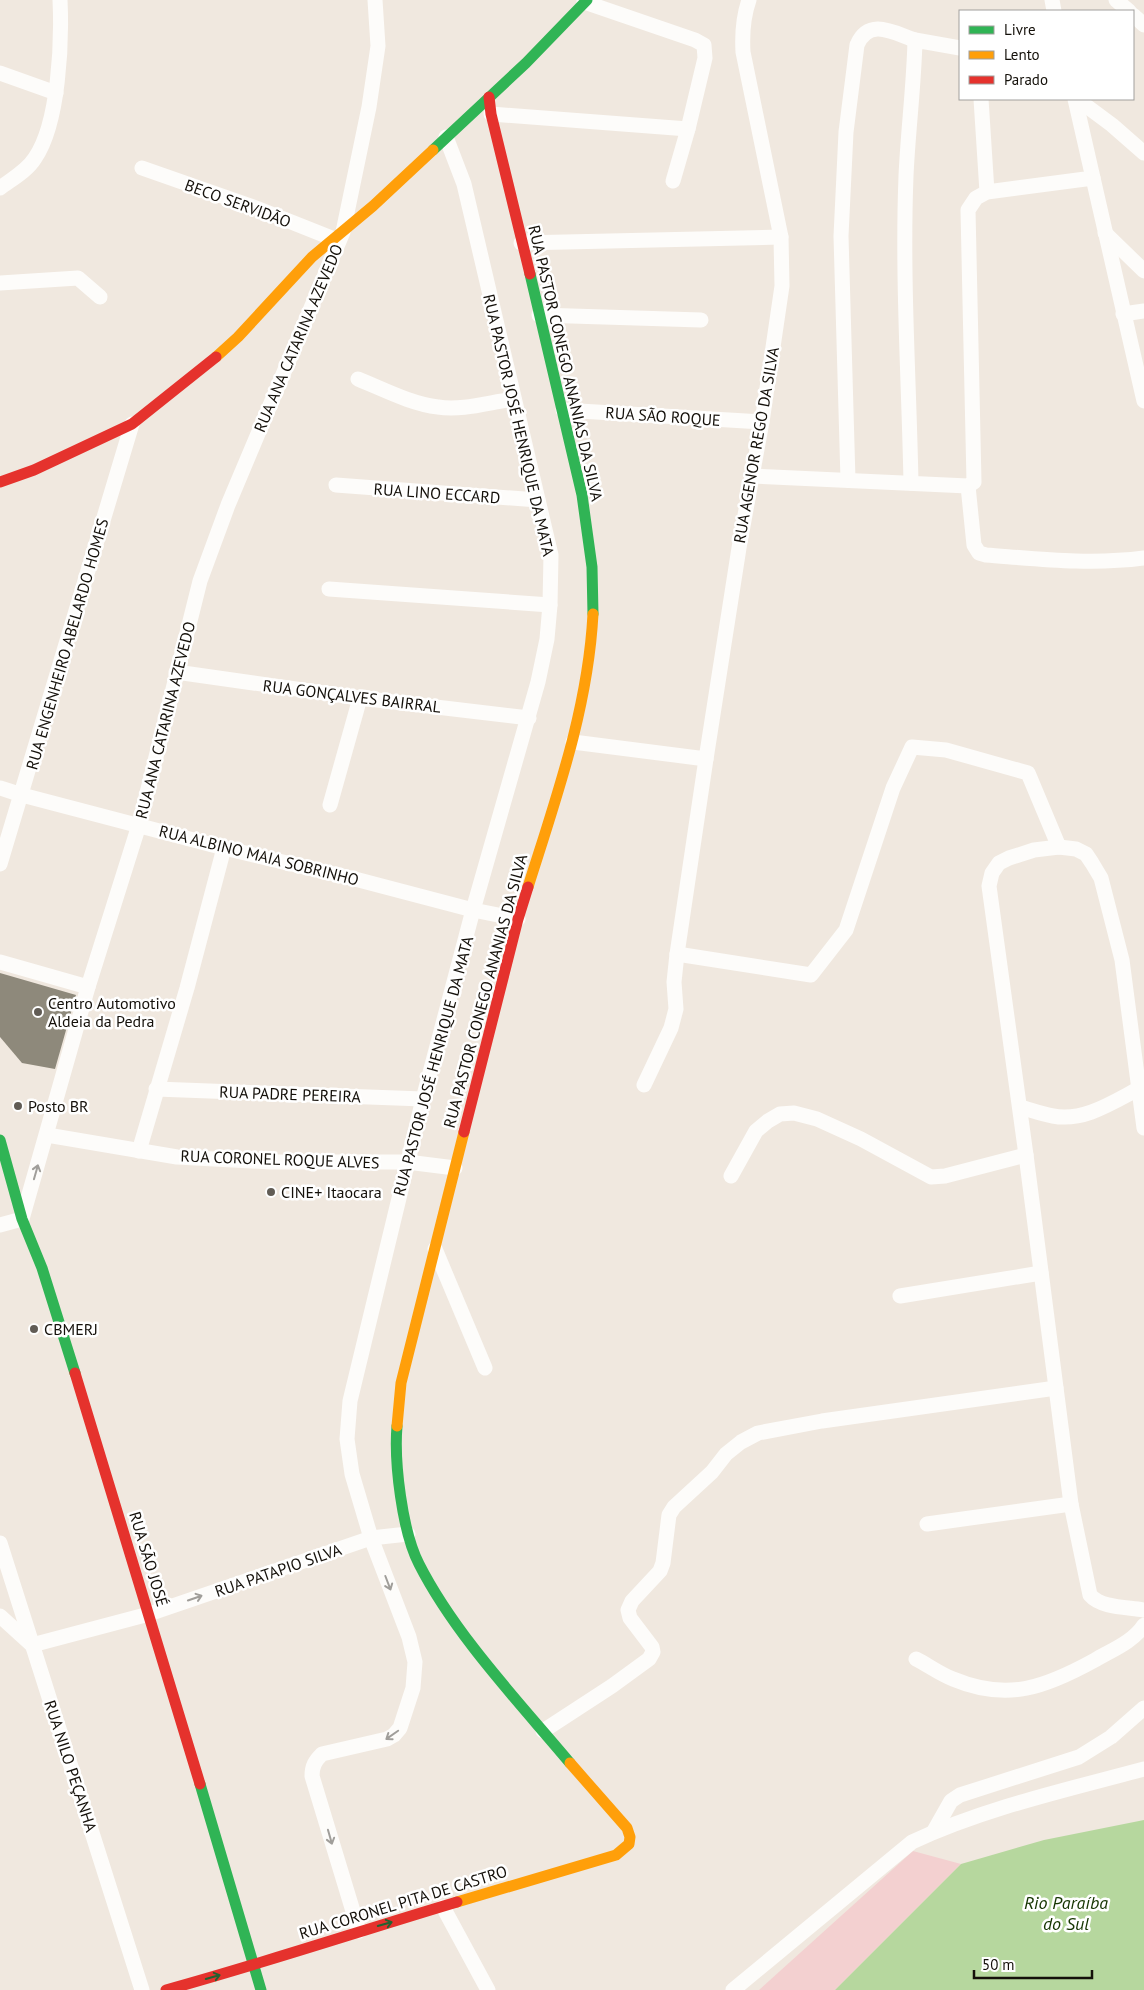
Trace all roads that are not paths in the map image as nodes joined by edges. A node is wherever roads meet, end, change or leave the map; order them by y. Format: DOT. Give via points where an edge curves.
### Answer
graph roads {
  1 [pos="60,0"];
  2 [pos="375,0"];
  3 [pos="749,0"];
  4 [pos="1116,0"];
  5 [pos="586,1"];
  6 [pos="1128,10"];
  7 [pos="1134,16"];
  8 [pos="1144,25"];
  9 [pos="916,40"];
  10 [pos="959,48"];
  11 [pos="0,73"];
  12 [pos="56,93"];
  13 [pos="490,96"];
  14 [pos="981,100"];
  15 [pos="1076,100"];
  16 [pos="1077,100"];
  17 [pos="491,114"];
  18 [pos="688,129"];
  19 [pos="446,137"];
  20 [pos="1144,153"];
  21 [pos="142,168"];
  22 [pos="1093,178"];
  23 [pos="673,181"];
  24 [pos="0,188"];
  25 [pos="987,192"];
  26 [pos="1105,233"];
  27 [pos="338,236"];
  28 [pos="781,237"];
  29 [pos="521,243"];
  30 [pos="1144,271"];
  31 [pos="0,284"];
  32 [pos="100,296"];
  33 [pos="1144,311"];
  34 [pos="1123,314"];
  35 [pos="539,315"];
  36 [pos="701,320"];
  37 [pos="358,378"];
  38 [pos="514,399"];
  39 [pos="1144,401"];
  40 [pos="563,410"];
  41 [pos="762,422"];
  42 [pos="132,424"];
  43 [pos="752,476"];
  44 [pos="848,480"];
  45 [pos="0,482"];
  46 [pos="912,483"];
  47 [pos="336,485"];
  48 [pos="968,486"];
  49 [pos="538,500"];
  50 [pos="1144,558"];
  51 [pos="329,589"];
  52 [pos="550,605"];
  53 [pos="176,672"];
  54 [pos="360,698"];
  55 [pos="529,718"];
  56 [pos="572,742"];
  57 [pos="706,759"];
  58 [pos="0,788"];
  59 [pos="22,795"];
  60 [pos="330,805"];
  61 [pos="139,825"];
  62 [pos="1059,847"];
  63 [pos="224,848"];
  64 [pos="0,864"];
  65 [pos="473,910"];
  66 [pos="518,919"];
  67 [pos="678,954"];
  68 [pos="0,962"];
  69 [pos="88,987"];
  70 [pos="644,1084"];
  71 [pos="1140,1088"];
  72 [pos="156,1089"];
  73 [pos="423,1099"];
  74 [pos="1020,1107"];
  75 [pos="1144,1128"];
  76 [pos="47,1135"];
  77 [pos="0,1140"];
  78 [pos="140,1151"];
  79 [pos="1026,1155"];
  80 [pos="407,1162"];
  81 [pos="455,1168"];
  82 [pos="731,1176"];
  83 [pos="22,1219"];
  84 [pos="0,1226"];
  85 [pos="435,1249"];
  86 [pos="1041,1273"];
  87 [pos="900,1296"];
  88 [pos="485,1368"];
  89 [pos="1056,1388"];
  90 [pos="1071,1504"];
  91 [pos="927,1524"];
  92 [pos="408,1534"];
  93 [pos="371,1538"];
  94 [pos="0,1543"];
  95 [pos="1144,1610"];
  96 [pos="149,1614"];
  97 [pos="0,1616"];
  98 [pos="1144,1625"];
  99 [pos="32,1645"];
  100 [pos="916,1659"];
  101 [pos="1144,1708"];
  102 [pos="543,1731"];
  103 [pos="1144,1769"];
  104 [pos="627,1828"];
  105 [pos="934,1832"];
  106 [pos="444,1907"];
  107 [pos="359,1931"];
  108 [pos="255,1965"];
  109 [pos="142,1990"];
  110 [pos="166,1990"];
  111 [pos="261,1990"];
  112 [pos="488,1990"];
  113 [pos="733,1990"];
  1 -- 12 [label="street"];
  2 -- 27 [label="street, RUA ANA CATARINA AZEVEDO" via="378,46 372,91"];
  3 -- 28 [label="street, RUA AGENOR REGO DA SILVA" via="742,32 743,52"];
  4 -- 6 [label="street"];
  5 -- 13 [label="street"];
  5 -- 18 [label="street" via="704,45 705,58"];
  7 -- 8 [label="street"];
  9 -- 10 [label="street"];
  9 -- 44 [label="street" via="881,28 864,32 857,45 846,132 841,236"];
  9 -- 46 [label="street" via="906,185"];
  11 -- 12 [label="street"];
  12 -- 24 [label="street" via="43,143 36,157"];
  13 -- 17 [label="street, RUA PASTOR CONEGO ANANIAS DA SILVA"];
  13 -- 19 [label="street"];
  14 -- 25 [label="street"];
  15 -- 22 [label="street"];
  16 -- 20 [label="street" via="1112,124"];
  17 -- 18 [label="street"];
  17 -- 29 [label="street, RUA PASTOR CONEGO ANANIAS DA SILVA"];
  18 -- 23 [label="street"];
  19 -- 27 [label="street"];
  19 -- 38 [label="street, RUA PASTOR JOSÉ HENRIQUE DA MATA" via="464,184"];
  21 -- 27 [label="street, BECO SERVIDÃO"];
  22 -- 25 [label="street"];
  22 -- 26 [label="street"];
  25 -- 48 [label="street" via="976,198 968,210 975,479"];
  26 -- 30 [label="street"];
  26 -- 34 [label="street"];
  27 -- 42 [label="street" via="312,257 238,337"];
  27 -- 53 [label="street, RUA ANA CATARINA AZEVEDO" via="228,505 200,582"];
  28 -- 29 [label="street"];
  28 -- 41 [label="street, RUA AGENOR REGO DA SILVA" via="782,286"];
  29 -- 35 [label="street, RUA PASTOR CONEGO ANANIAS DA SILVA"];
  31 -- 32 [label="street" via="78,278"];
  33 -- 34 [label="street"];
  34 -- 39 [label="street"];
  35 -- 36 [label="street"];
  35 -- 40 [label="street, RUA PASTOR CONEGO ANANIAS DA SILVA"];
  37 -- 38 [label="street" via="437,407 452,408"];
  38 -- 49 [label="street, RUA PASTOR JOSÉ HENRIQUE DA MATA"];
  40 -- 41 [label="street, RUA SÃO ROQUE"];
  40 -- 56 [label="street, RUA PASTOR CONEGO ANANIAS DA SILVA" via="586,522 594,608 591,649"];
  41 -- 43 [label="street, RUA AGENOR REGO DA SILVA"];
  42 -- 45 [label="street" via="34,470"];
  42 -- 59 [label="street, RUA ENGENHEIRO ABELARDO HOMES"];
  43 -- 44 [label="street"];
  43 -- 57 [label="street, RUA AGENOR REGO DA SILVA"];
  44 -- 46 [label="street"];
  46 -- 48 [label="street"];
  47 -- 49 [label="street, RUA LINO ECCARD"];
  48 -- 50 [label="street" via="974,545 979,553 1082,562"];
  49 -- 52 [label="street, RUA PASTOR JOSÉ HENRIQUE DA MATA" via="551,554"];
  51 -- 52 [label="street"];
  52 -- 55 [label="street, RUA PASTOR JOSÉ HENRIQUE DA MATA" via="547,639"];
  53 -- 54 [label="street, RUA GONÇALVES BAIRRAL"];
  53 -- 61 [label="street, RUA ANA CATARINA AZEVEDO"];
  54 -- 55 [label="street, RUA GONÇALVES BAIRRAL"];
  54 -- 60 [label="street"];
  55 -- 65 [label="street, RUA PASTOR JOSÉ HENRIQUE DA MATA"];
  56 -- 57 [label="street"];
  56 -- 66 [label="street, RUA PASTOR CONEGO ANANIAS DA SILVA"];
  57 -- 67 [label="street, RUA AGENOR REGO DA SILVA"];
  58 -- 59 [label="street, RUA ALBINO MAIA SOBRINHO"];
  59 -- 61 [label="street, RUA ALBINO MAIA SOBRINHO"];
  59 -- 64 [label="street, RUA ENGENHEIRO ABELARDO HOMES"];
  61 -- 63 [label="street, RUA ALBINO MAIA SOBRINHO"];
  61 -- 69 [label="street, RUA ANA CATARINA AZEVEDO"];
  62 -- 67 [label="street" via="1028,773 946,750 912,747 893,788 846,930 811,975"];
  62 -- 71 [label="street" via="1086,854 1101,878 1122,960"];
  62 -- 74 [label="street" via="1034,850 999,863 989,886"];
  63 -- 65 [label="street, RUA ALBINO MAIA SOBRINHO" via="355,878"];
  63 -- 72 [label="street"];
  65 -- 66 [label="street, RUA ALBINO MAIA SOBRINHO"];
  65 -- 73 [label="street, RUA PASTOR JOSÉ HENRIQUE DA MATA"];
  66 -- 81 [label="street, RUA PASTOR CONEGO ANANIAS DA SILVA"];
  67 -- 70 [label="street, RUA AGENOR REGO DA SILVA" via="672,1028"];
  68 -- 69 [label="street"];
  69 -- 76 [label="street, RUA ANA CATARINA AZEVEDO"];
  71 -- 74 [label="street" via="1110,1104 1074,1117 1054,1116"];
  71 -- 75 [label="street"];
  72 -- 73 [label="street, RUA PADRE PEREIRA"];
  72 -- 78 [label="street"];
  73 -- 80 [label="street, RUA PASTOR JOSÉ HENRIQUE DA MATA"];
  74 -- 79 [label="street"];
  76 -- 78 [label="street, RUA CORONEL ROQUE ALVES"];
  83 -- 76 [label="street, RUA ANA CATARINA AZEVEDO, one-way"];
  77 -- 83 [label="street, RUA SÃO JOSÉ"];
  78 -- 80 [label="street, RUA CORONEL ROQUE ALVES" via="177,1157 271,1162"];
  79 -- 82 [label="street" via="930,1178 861,1139 794,1112 780,1114 756,1131"];
  79 -- 86 [label="street"];
  80 -- 81 [label="street, RUA CORONEL ROQUE ALVES"];
  80 -- 93 [label="street, RUA PASTOR JOSÉ HENRIQUE DA MATA" via="350,1401 347,1439 352,1474"];
  81 -- 85 [label="street, RUA PASTOR CONEGO ANANIAS DA SILVA"];
  83 -- 84 [label="street"];
  83 -- 96 [label="street, RUA SÃO JOSÉ" via="42,1268"];
  85 -- 88 [label="street"];
  85 -- 92 [label="street, RUA PASTOR CONEGO ANANIAS DA SILVA" via="401,1383 398,1413 396,1442"];
  86 -- 87 [label="street"];
  86 -- 89 [label="street"];
  89 -- 90 [label="street"];
  89 -- 102 [label="street" via="822,1420 758,1433 741,1442 674,1507 669,1516 660,1571 632,1601 628,1610 653,1652 612,1686"];
  90 -- 91 [label="street"];
  90 -- 95 [label="street" via="1090,1595 1104,1603"];
  92 -- 93 [label="street, RUA PATAPIO SILVA"];
  92 -- 102 [label="street, RUA PASTOR CONEGO ANANIAS DA SILVA" via="418,1563 458,1628"];
  96 -- 93 [label="street, RUA PATAPIO SILVA, one-way"];
  93 -- 107 [label="street, RUA PASTOR JOSÉ HENRIQUE DA MATA, one-way" via="409,1637 415,1662 413,1688 400,1728 394,1735 322,1754 312,1767"];
  94 -- 99 [label="street, RUA NILO PEÇANHA"];
  96 -- 99 [label="street, RUA PATAPIO SILVA"];
  96 -- 108 [label="street, RUA SÃO JOSÉ"];
  97 -- 99 [label="street"];
  98 -- 100 [label="street" via="1129,1641 1086,1664 1041,1685 1016,1691 953,1679"];
  99 -- 109 [label="street, RUA NILO PEÇANHA"];
  101 -- 105 [label="street" via="1111,1737 1079,1757 960,1795 951,1801"];
  102 -- 104 [label="street, RUA PASTOR CONEGO ANANIAS DA SILVA"];
  103 -- 105 [label="street" via="1016,1804"];
  104 -- 106 [label="street, RUA CORONEL PITA DE CASTRO" via="629,1844 616,1855"];
  105 -- 113 [label="street" via="912,1842"];
  107 -- 106 [label="street, RUA CORONEL PITA DE CASTRO, one-way"];
  106 -- 112 [label="street"];
  107 -- 108 [label="street, RUA CORONEL PITA DE CASTRO"];
  110 -- 108 [label="street, RUA CORONEL PITA DE CASTRO, one-way"];
  108 -- 111 [label="street, RUA SÃO JOSÉ"];
}
